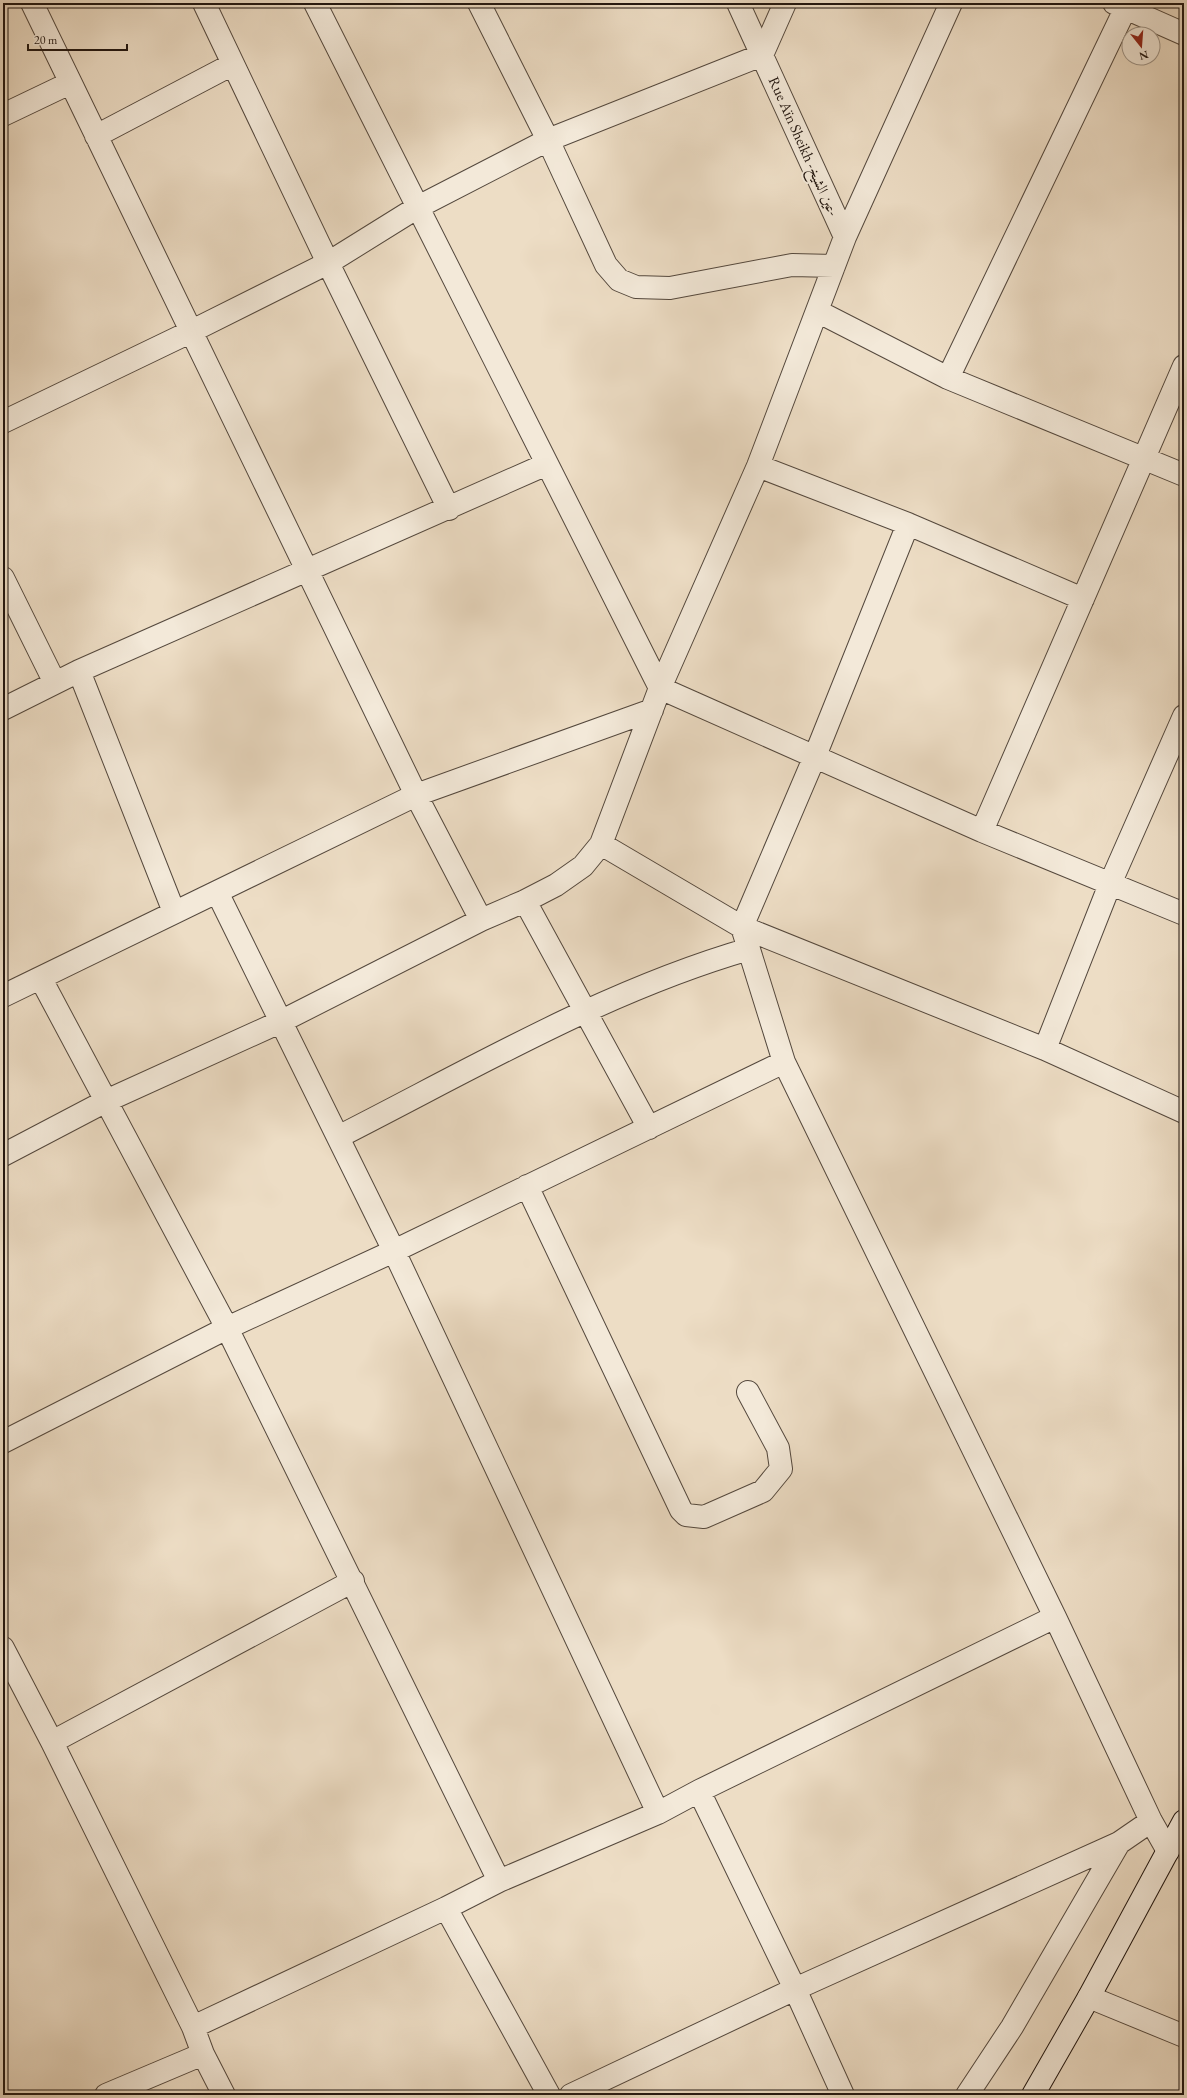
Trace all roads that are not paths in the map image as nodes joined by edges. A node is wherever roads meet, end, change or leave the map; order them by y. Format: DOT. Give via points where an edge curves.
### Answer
graph roads {
  1 [pos="32,3"];
  2 [pos="204,3"];
  3 [pos="315,3"];
  4 [pos="479,3"];
  5 [pos="738,3"];
  6 [pos="785,3"];
  7 [pos="951,3"];
  8 [pos="1123,5"];
  9 [pos="1184,34"];
  10 [pos="762,54"];
  11 [pos="233,64"];
  12 [pos="70,83"];
  13 [pos="3,115"];
  14 [pos="96,136"];
  15 [pos="548,140"];
  16 [pos="418,207"];
  17 [pos="845,237"];
  18 [pos="328,263"];
  19 [pos="834,266"];
  20 [pos="817,310"];
  21 [pos="190,332"];
  22 [pos="1184,366"];
  23 [pos="948,378"];
  24 [pos="3,422"];
  25 [pos="1144,458"];
  26 [pos="547,464"];
  27 [pos="758,466"];
  28 [pos="1184,475"];
  29 [pos="449,509"];
  30 [pos="908,524"];
  31 [pos="306,570"];
  32 [pos="3,578"];
  33 [pos="1083,599"];
  34 [pos="79,671"];
  35 [pos="55,683"];
  36 [pos="660,688"];
  37 [pos="3,708"];
  38 [pos="652,710"];
  39 [pos="1184,716"];
  40 [pos="815,756"];
  41 [pos="416,795"];
  42 [pos="982,831"];
  43 [pos="601,844"];
  44 [pos="1110,884"];
  45 [pos="217,892"];
  46 [pos="525,901"];
  47 [pos="174,912"];
  48 [pos="1184,914"];
  49 [pos="481,920"];
  50 [pos="742,927"];
  51 [pos="749,949"];
  52 [pos="41,979"];
  53 [pos="3,996"];
  54 [pos="584,1011"];
  55 [pos="280,1022"];
  56 [pos="1045,1049"];
  57 [pos="784,1062"];
  58 [pos="106,1101"];
  59 [pos="1184,1112"];
  60 [pos="649,1128"];
  61 [pos="338,1137"];
  62 [pos="3,1155"];
  63 [pos="527,1186"];
  64 [pos="394,1251"];
  65 [pos="228,1328"];
  66 [pos="748,1392"];
  67 [pos="3,1442"];
  68 [pos="353,1581"];
  69 [pos="1054,1617"];
  70 [pos="3,1648"];
  71 [pos="52,1742"];
  72 [pos="699,1791"];
  73 [pos="658,1813"];
  74 [pos="1151,1821"];
  75 [pos="1184,1821"];
  76 [pos="1119,1843"];
  77 [pos="1168,1851"];
  78 [pos="499,1880"];
  79 [pos="446,1908"];
  80 [pos="795,1989"];
  81 [pos="1089,1997"];
  82 [pos="193,2027"];
  83 [pos="1184,2036"];
  84 [pos="204,2054"];
  85 [pos="106,2095"];
  86 [pos="224,2095"];
  87 [pos="549,2095"];
  88 [pos="571,2095"];
  89 [pos="843,2095"];
  90 [pos="967,2095"];
  91 [pos="1033,2095"];
  1 -- 12 [label="street"];
  2 -- 11 [label="street"];
  3 -- 16 [label="street"];
  4 -- 15 [label="street"];
  5 -- 10 [label="street, Rue Aïn Sheikh -عين الشيخ-"];
  6 -- 10 [label="street"];
  7 -- 17 [label="street"];
  8 -- 9 [label="street"];
  8 -- 23 [label="street"];
  10 -- 15 [label="street"];
  10 -- 17 [label="street, Rue Aïn Sheikh -عين الشيخ-"];
  11 -- 14 [label="street"];
  11 -- 18 [label="street"];
  12 -- 13 [label="street"];
  12 -- 14 [label="street"];
  14 -- 21 [label="street"];
  15 -- 16 [label="street"];
  15 -- 19 [label="street" via="606,265 619,280 636,287 670,288 792,265"];
  16 -- 18 [label="street"];
  16 -- 26 [label="street"];
  17 -- 19 [label="street"];
  18 -- 21 [label="street"];
  18 -- 29 [label="street"];
  19 -- 20 [label="street"];
  20 -- 23 [label="street"];
  20 -- 27 [label="street"];
  21 -- 24 [label="street"];
  21 -- 31 [label="street"];
  22 -- 25 [label="street"];
  23 -- 25 [label="street"];
  25 -- 28 [label="street"];
  25 -- 33 [label="street"];
  26 -- 29 [label="street"];
  26 -- 36 [label="street"];
  27 -- 30 [label="street"];
  27 -- 36 [label="street"];
  29 -- 31 [label="street"];
  30 -- 33 [label="street"];
  30 -- 40 [label="street"];
  31 -- 34 [label="street"];
  31 -- 41 [label="street"];
  32 -- 35 [label="street"];
  33 -- 42 [label="street"];
  34 -- 35 [label="street"];
  34 -- 47 [label="street"];
  35 -- 37 [label="street"];
  36 -- 38 [label="street"];
  36 -- 40 [label="street"];
  38 -- 41 [label="street"];
  38 -- 43 [label="street"];
  39 -- 44 [label="street"];
  40 -- 42 [label="street"];
  40 -- 50 [label="street"];
  41 -- 45 [label="street"];
  41 -- 49 [label="street"];
  42 -- 44 [label="street"];
  43 -- 46 [label="street" via="583,866 556,885"];
  43 -- 50 [label="street"];
  44 -- 48 [label="street"];
  44 -- 56 [label="street"];
  45 -- 47 [label="street"];
  45 -- 55 [label="street"];
  46 -- 49 [label="street"];
  46 -- 54 [label="street"];
  47 -- 52 [label="street"];
  49 -- 55 [label="street"];
  50 -- 51 [label="street"];
  50 -- 56 [label="street"];
  51 -- 54 [label="street" via="703,962"];
  51 -- 57 [label="street"];
  52 -- 53 [label="street"];
  52 -- 58 [label="street"];
  54 -- 60 [label="street"];
  54 -- 61 [label="street"];
  55 -- 58 [label="street"];
  55 -- 61 [label="street"];
  56 -- 59 [label="street"];
  57 -- 60 [label="street"];
  57 -- 69 [label="street"];
  58 -- 62 [label="street"];
  58 -- 65 [label="street"];
  60 -- 63 [label="street"];
  61 -- 64 [label="street"];
  63 -- 64 [label="street"];
  63 -- 66 [label="street" via="681,1510 686,1515 704,1516 763,1491 780,1469 778,1448"];
  64 -- 65 [label="street"];
  64 -- 73 [label="street"];
  65 -- 67 [label="street"];
  65 -- 68 [label="street"];
  68 -- 71 [label="street"];
  68 -- 78 [label="street"];
  69 -- 72 [label="street"];
  69 -- 74 [label="street"];
  70 -- 71 [label="street"];
  71 -- 82 [label="street"];
  72 -- 73 [label="street"];
  72 -- 80 [label="street"];
  73 -- 78 [label="street"];
  74 -- 76 [label="street"];
  74 -- 77 [label="street"];
  75 -- 77 [label="street"];
  76 -- 80 [label="street"];
  76 -- 90 [label="street" via="1012,2027"];
  77 -- 81 [label="street"];
  78 -- 79 [label="street"];
  79 -- 82 [label="street"];
  79 -- 87 [label="street"];
  80 -- 88 [label="street"];
  80 -- 89 [label="street"];
  81 -- 83 [label="street"];
  81 -- 91 [label="street"];
  82 -- 84 [label="street"];
  84 -- 85 [label="street"];
  84 -- 86 [label="street"];
}
